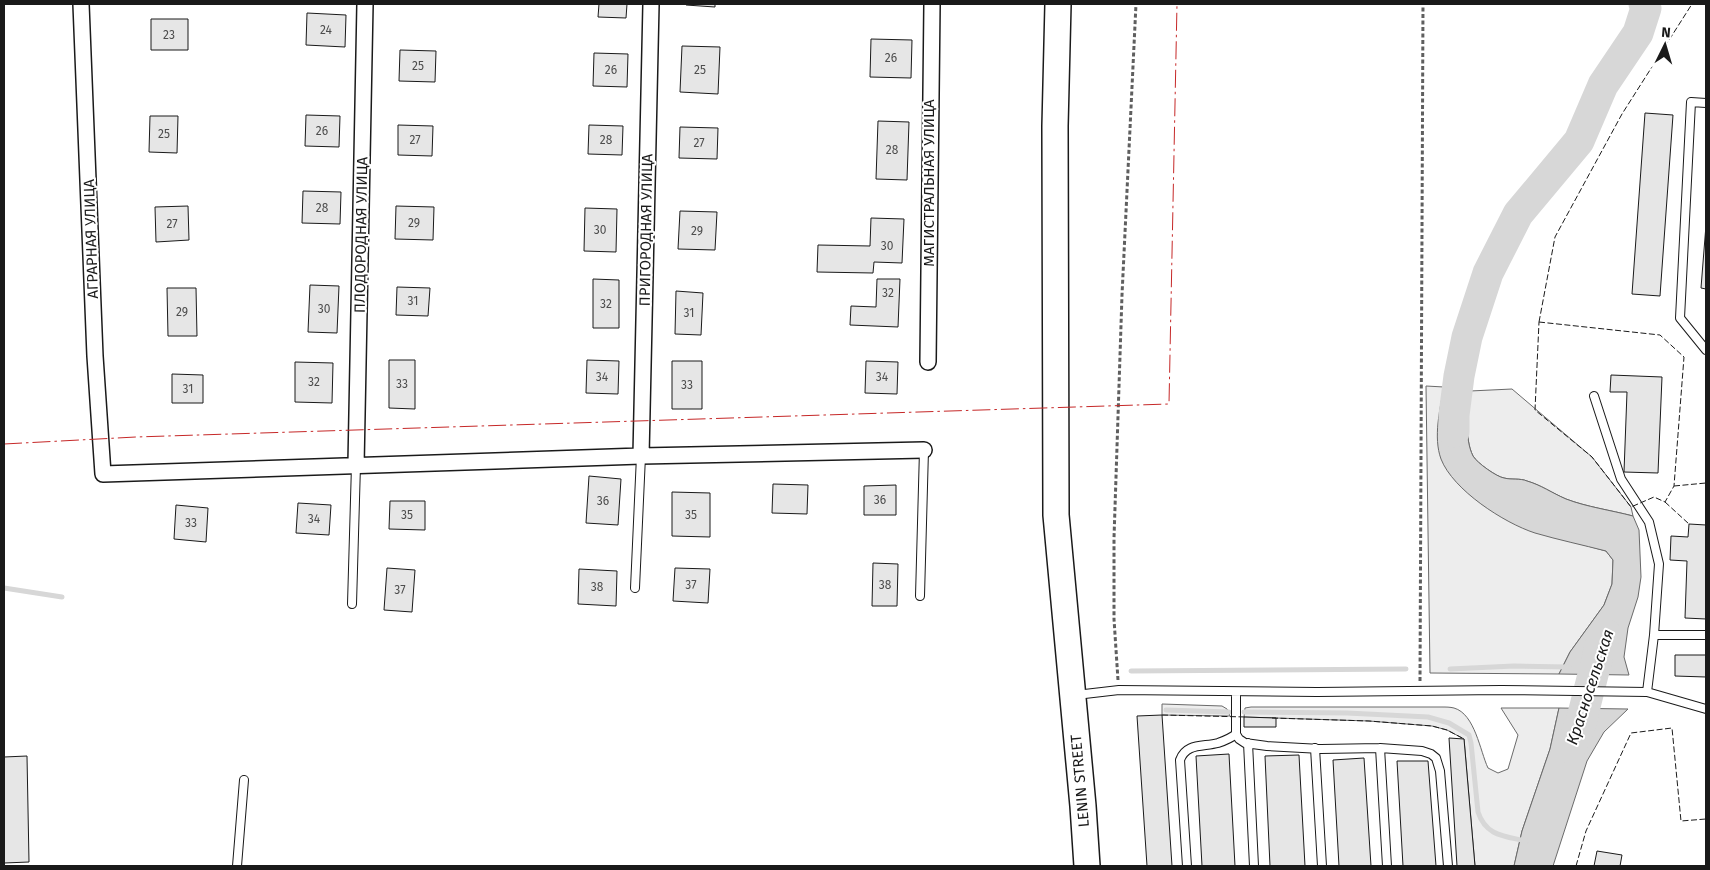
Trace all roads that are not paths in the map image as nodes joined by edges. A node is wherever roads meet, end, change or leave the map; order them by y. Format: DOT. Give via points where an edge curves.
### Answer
graph roads {
  1 [pos="81,4"];
  2 [pos="365,4"];
  3 [pos="651,4"];
  4 [pos="932,4"];
  5 [pos="1058,4"];
  6 [pos="1706,103"];
  7 [pos="1706,350"];
  8 [pos="928,362"];
  9 [pos="1594,396"];
  10 [pos="924,450"];
  11 [pos="641,456"];
  12 [pos="356,465"];
  13 [pos="636,588"];
  14 [pos="920,596"];
  15 [pos="352,604"];
  16 [pos="1654,635"];
  17 [pos="1706,635"];
  18 [pos="1236,692"];
  19 [pos="1647,692"];
  20 [pos="1072,696"];
  21 [pos="1706,709"];
  22 [pos="1236,734"];
  23 [pos="1248,743"];
  24 [pos="1315,748"];
  25 [pos="1380,748"];
  26 [pos="244,780"];
  27 [pos="237,866"];
  28 [pos="1087,866"];
  29 [pos="1187,866"];
  30 [pos="1254,866"];
  31 [pos="1322,866"];
  32 [pos="1387,866"];
  33 [pos="1448,866"];
  1 -- 12 [label="street, АГРАРНАЯ УЛИЦА" via="103,474"];
  2 -- 12 [label="street, ПЛОДОРОДНАЯ УЛИЦА"];
  3 -- 11 [label="street, ПРИГОРОДНАЯ УЛИЦА"];
  4 -- 8 [label="street, МАГИСТРАЛЬНАЯ УЛИЦА"];
  5 -- 20 [label="main road, LENIN STREET" via="1055,126 1056,515"];
  6 -- 7 [label="lane" via="1691,102 1680,318"];
  9 -- 16 [label="lane" via="1622,480 1649,522 1659,564"];
  10 -- 11 [label="street"];
  10 -- 14 [label="lane"];
  11 -- 12 [label="street"];
  11 -- 13 [label="lane"];
  12 -- 15 [label="lane"];
  16 -- 17 [label="lane"];
  16 -- 19 [label="lane"];
  18 -- 19 [label="lane"];
  18 -- 20 [label="lane" via="1119,690"];
  18 -- 22 [label="lane"];
  19 -- 21 [label="lane"];
  20 -- 28 [label="main road, LENIN STREET"];
  22 -- 23 [label="lane"];
  22 -- 29 [label="lane" via="1182,753"];
  23 -- 24 [label="lane"];
  23 -- 30 [label="lane"];
  24 -- 25 [label="lane"];
  24 -- 31 [label="lane"];
  25 -- 32 [label="lane"];
  25 -- 33 [label="lane" via="1422,751 1436,758"];
  26 -- 27 [label="lane"];
}
